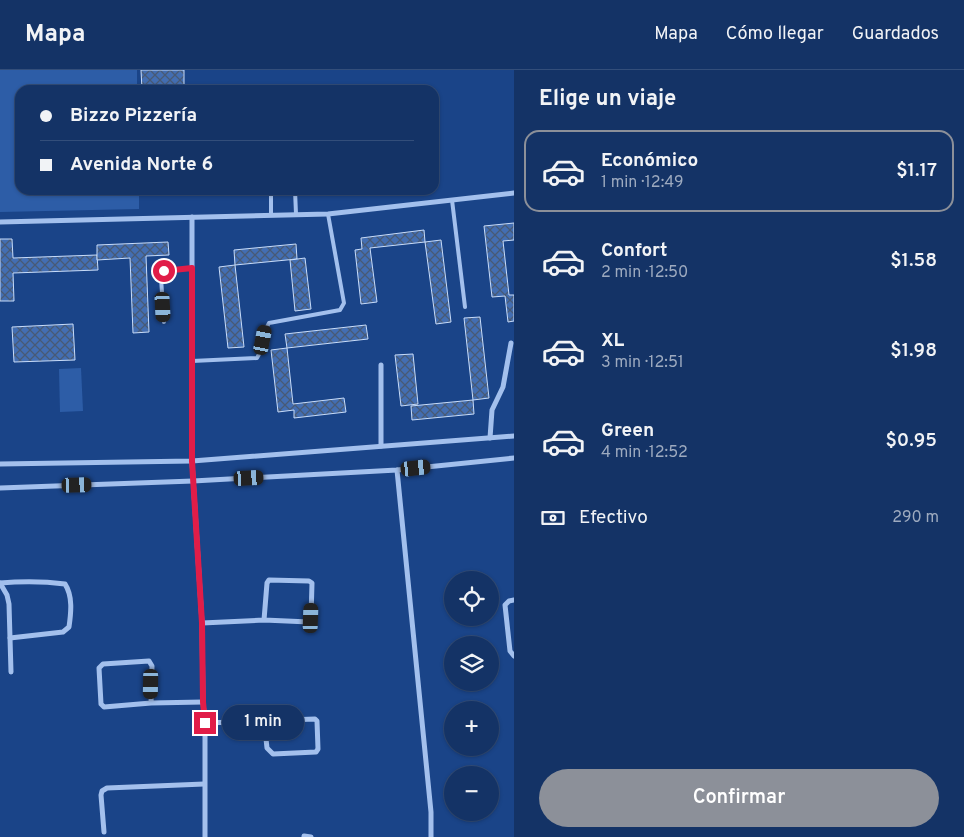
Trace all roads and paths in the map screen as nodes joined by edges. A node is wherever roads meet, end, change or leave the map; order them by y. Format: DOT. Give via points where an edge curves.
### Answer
graph roads {
  1 [pos="514,193"];
  2 [pos="271,195"];
  3 [pos="295,195"];
  4 [pos="452,200"];
  5 [pos="296,214"];
  6 [pos="328,214"];
  7 [pos="270,215"];
  8 [pos="192,217"];
  9 [pos="0,222"];
  10 [pos="192,268"];
  11 [pos="465,307"];
  12 [pos="164,322"];
  13 [pos="511,343"];
  14 [pos="192,361"];
  15 [pos="381,365"];
  16 [pos="514,436"];
  17 [pos="490,438"];
  18 [pos="381,446"];
  19 [pos="514,458"];
  20 [pos="192,461"];
  21 [pos="0,464"];
  22 [pos="397,470"];
  23 [pos="193,481"];
  24 [pos="0,488"];
  25 [pos="0,583"];
  26 [pos="514,600"];
  27 [pos="264,620"];
  28 [pos="202,623"];
  29 [pos="10,638"];
  30 [pos="514,656"];
  31 [pos="11,672"];
  32 [pos="203,702"];
  33 [pos="151,703"];
  34 [pos="264,720"];
  35 [pos="205,723"];
  36 [pos="204,784"];
  37 [pos="104,832"];
  38 [pos="304,836"];
  39 [pos="205,837"];
  40 [pos="311,837"];
  41 [pos="431,837"];
  1 -- 4 [label="street"];
  2 -- 7 [label="lane"];
  3 -- 5 [label="lane"];
  4 -- 6 [label="street"];
  4 -- 11 [label="lane"];
  5 -- 6 [label="street"];
  5 -- 7 [label="street"];
  6 -- 14 [label="lane" via="344,303 340,310 269,323 257,358"];
  7 -- 8 [label="street"];
  8 -- 9 [label="street"];
  8 -- 10 [label="street"];
  10 -- 12 [label="lane" via="164,271 161,278"];
  10 -- 14 [label="street"];
  13 -- 17 [label="street" via="503,387 492,410"];
  14 -- 20 [label="street"];
  15 -- 18 [label="street"];
  16 -- 17 [label="street"];
  17 -- 18 [label="street"];
  18 -- 20 [label="street"];
  19 -- 22 [label="street"];
  20 -- 21 [label="street"];
  20 -- 23 [label="street"];
  22 -- 23 [label="street"];
  22 -- 41 [label="street"];
  23 -- 24 [label="street"];
  23 -- 28 [label="street"];
  25 -- 29 [label="street" via="9,604"];
  25 -- 29 [label="street" via="51,582 65,584 69,590 69,627 62,632"];
  26 -- 30 [label="street" via="505,605 510,651"];
  27 -- 27 [label="street" via="309,622 312,583 269,580"];
  27 -- 28 [label="street"];
  28 -- 32 [label="street"];
  29 -- 31 [label="street"];
  32 -- 33 [label="street"];
  32 -- 35 [label="street"];
  33 -- 33 [label="street" via="104,707 101,704 99,668 103,664 149,661 152,666"];
  34 -- 34 [label="street" via="315,719 318,749 316,752 273,754 267,748"];
  34 -- 35 [label="street"];
  35 -- 36 [label="street"];
  36 -- 37 [label="street" via="107,788 101,795"];
  36 -- 39 [label="street"];
  38 -- 40 [label="street"];
}
